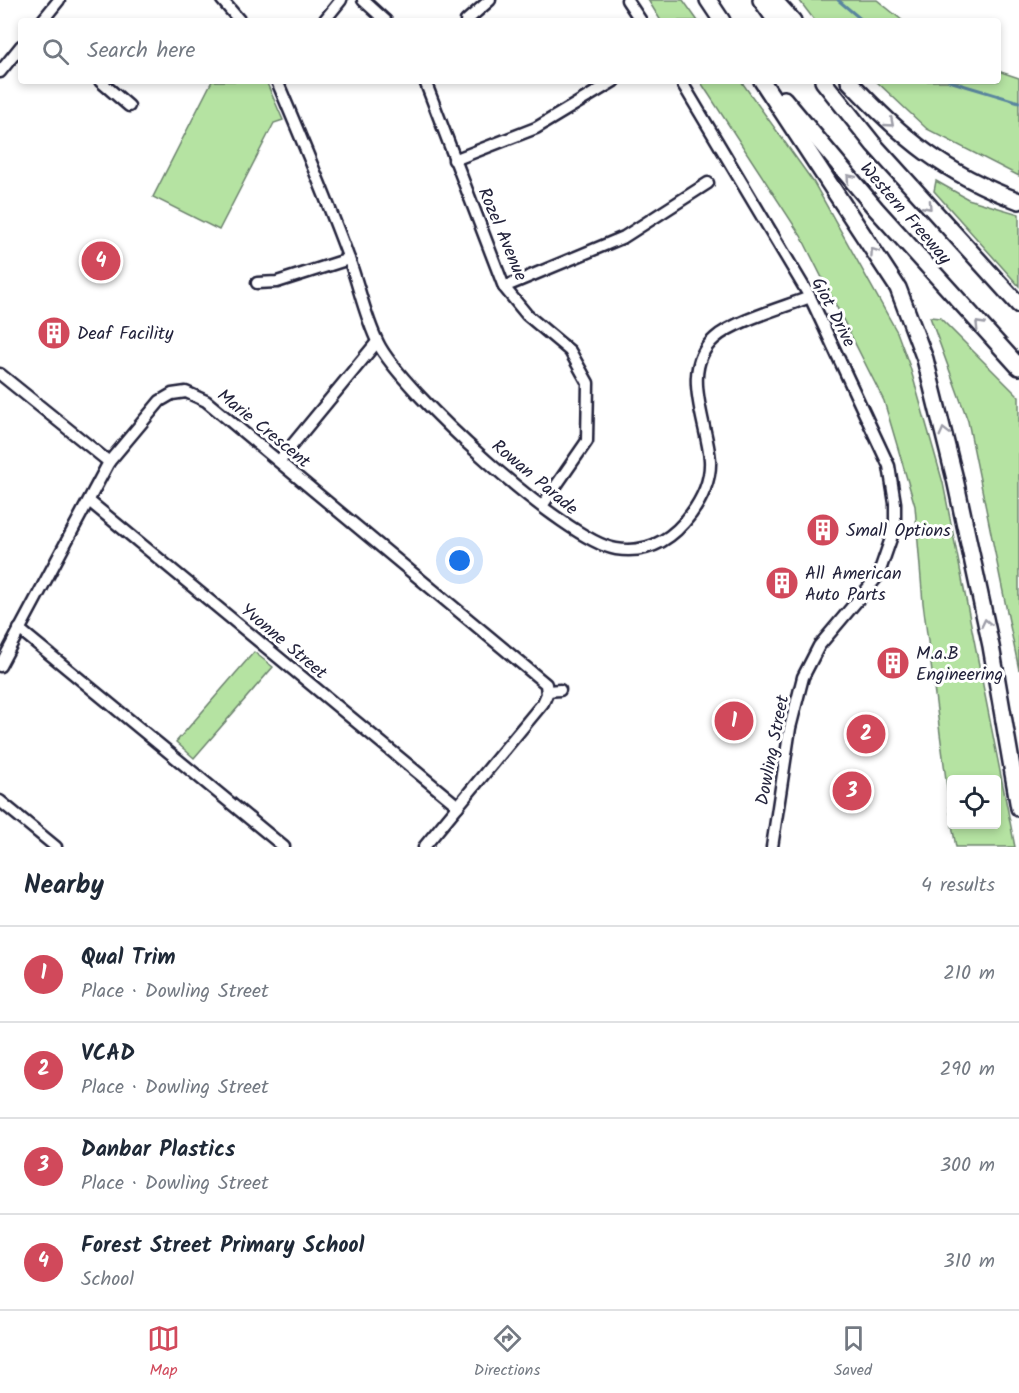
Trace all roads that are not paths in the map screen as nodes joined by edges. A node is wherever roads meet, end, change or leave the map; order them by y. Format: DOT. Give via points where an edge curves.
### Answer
graph roads {
  1 [pos="59,0"];
  2 [pos="222,0"];
  3 [pos="341,0"];
  4 [pos="363,0"];
  5 [pos="490,0"];
  6 [pos="627,0"];
  7 [pos="708,0"];
  8 [pos="761,0"];
  9 [pos="774,0"];
  10 [pos="44,18"];
  11 [pos="237,18"];
  12 [pos="326,18"];
  13 [pos="383,18"];
  14 [pos="469,18"];
  15 [pos="639,18"];
  16 [pos="720,18"];
  17 [pos="774,18"];
  18 [pos="790,18"];
  19 [pos="18,50"];
  20 [pos="0,72"];
  21 [pos="103,84"];
  22 [pos="278,84"];
  23 [pos="426,84"];
  24 [pos="609,84"];
  25 [pos="683,84"];
  26 [pos="764,84"];
  27 [pos="772,84"];
  28 [pos="825,84"];
  29 [pos="852,84"];
  30 [pos="129,106"];
  31 [pos="454,159"];
  32 [pos="708,183"];
  33 [pos="1019,201"];
  34 [pos="349,259"];
  35 [pos="257,283"];
  36 [pos="504,287"];
  37 [pos="810,297"];
  38 [pos="1019,305"];
  39 [pos="377,342"];
  40 [pos="1019,367"];
  41 [pos="0,374"];
  42 [pos="279,461"];
  43 [pos="109,462"];
  44 [pos="89,501"];
  45 [pos="542,506"];
  46 [pos="878,576"];
  47 [pos="19,628"];
  48 [pos="0,666"];
  49 [pos="560,690"];
  50 [pos="547,691"];
  51 [pos="1013,763"];
  52 [pos="1019,784"];
  53 [pos="0,801"];
  54 [pos="458,806"];
  55 [pos="1019,808"];
  56 [pos="56,847"];
  57 [pos="284,847"];
  58 [pos="424,847"];
  59 [pos="772,847"];
  1 -- 10 [label="street"];
  2 -- 11 [label="street"];
  3 -- 12 [label="street"];
  4 -- 13 [label="street"];
  5 -- 14 [label="street"];
  6 -- 15 [label="street"];
  7 -- 16 [label="highway"];
  8 -- 17 [label="highway"];
  9 -- 18 [label="highway"];
  19 -- 20 [label="street"];
  21 -- 30 [label="street"];
  22 -- 34 [label="street, Rowan Parade"];
  23 -- 31 [label="street, Rozel Avenue"];
  24 -- 31 [label="street" via="536,128"];
  25 -- 37 [label="street, Giot Drive"];
  51 -- 26 [label="highway, one-way" via="955,479 925,358 898,288"];
  40 -- 27 [label="highway, Western Freeway, one-way" via="876,209"];
  28 -- 38 [label="highway, Western Freeway, one-way" via="873,145"];
  29 -- 33 [label="highway, one-way" via="926,153 976,185"];
  31 -- 36 [label="street, Rozel Avenue"];
  32 -- 36 [label="street" via="624,237"];
  34 -- 35 [label="street" via="277,282"];
  34 -- 39 [label="street, Rowan Parade"];
  36 -- 45 [label="street, Rozel Avenue" via="527,315 570,351 588,383 587,441"];
  37 -- 45 [label="street, Rowan Parade" via="715,338 699,362 697,387 710,461 704,494 676,533 653,547 635,551 613,549 592,542"];
  37 -- 46 [label="street, Giot Drive" via="889,466 894,527"];
  39 -- 42 [label="street"];
  39 -- 45 [label="street, Rowan Parade" via="399,374 446,424"];
  41 -- 43 [label="street"];
  42 -- 43 [label="street, Marie Crescent" via="206,401 182,392 158,403"];
  42 -- 50 [label="street, Marie Crescent" via="537,675"];
  43 -- 44 [label="street, Marie Crescent"];
  44 -- 47 [label="street, Marie Crescent"];
  44 -- 54 [label="street, Yvonne Street"];
  46 -- 59 [label="street, Dowling Street" via="819,646 803,676 790,728"];
  47 -- 48 [label="street, Marie Crescent"];
  47 -- 57 [label="street"];
  49 -- 50 [label="street"];
  50 -- 54 [label="street" via="541,706"];
  51 -- 52 [label="highway"];
  51 -- 55 [label="highway"];
  53 -- 56 [label="street"];
  54 -- 58 [label="street"];
}
